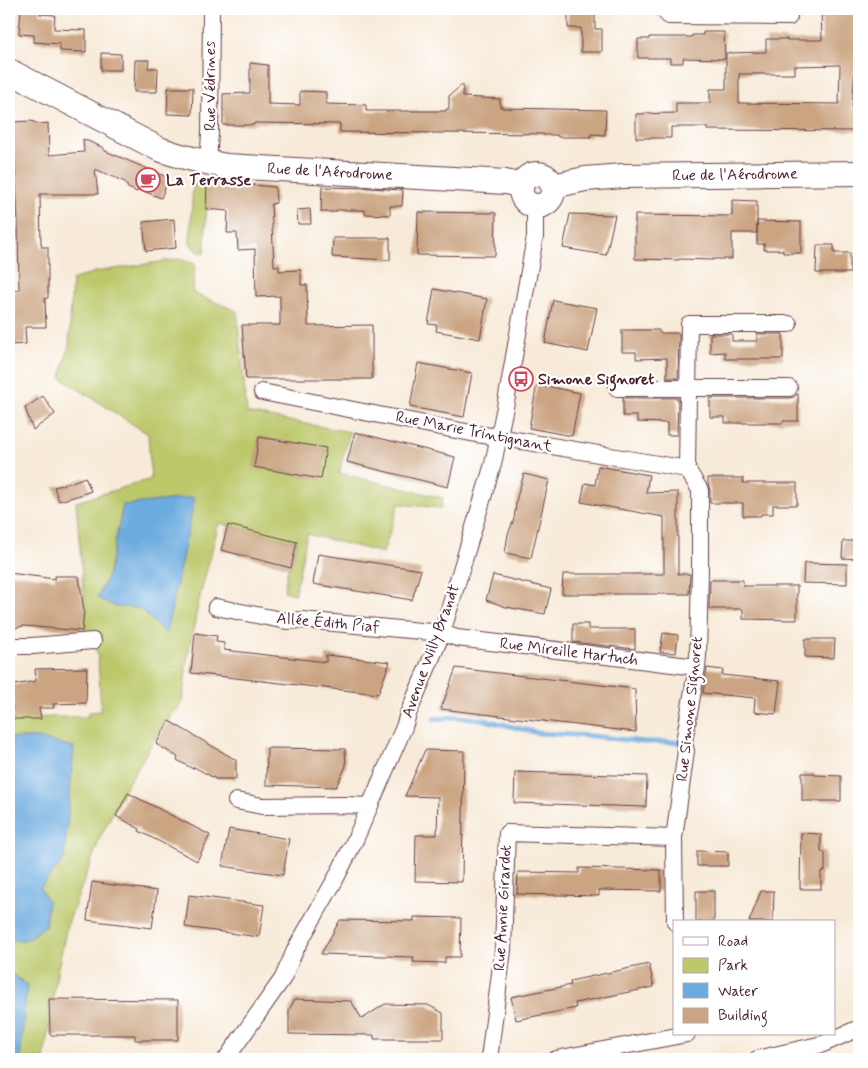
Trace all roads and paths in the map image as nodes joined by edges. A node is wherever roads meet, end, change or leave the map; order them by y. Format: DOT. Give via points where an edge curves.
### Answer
graph roads {
  1 [pos="211,9"];
  2 [pos="662,9"];
  3 [pos="789,9"];
  4 [pos="9,71"];
  5 [pos="208,163"];
  6 [pos="859,173"];
  7 [pos="521,186"];
  8 [pos="552,186"];
  9 [pos="535,207"];
  10 [pos="789,324"];
  11 [pos="688,387"];
  12 [pos="617,388"];
  13 [pos="789,388"];
  14 [pos="262,392"];
  15 [pos="498,437"];
  16 [pos="687,469"];
  17 [pos="216,607"];
  18 [pos="442,633"];
  19 [pos="93,641"];
  20 [pos="9,646"];
  21 [pos="697,668"];
  22 [pos="236,800"];
  23 [pos="370,806"];
  24 [pos="674,838"];
  25 [pos="675,920"];
  26 [pos="859,1028"];
  27 [pos="677,1036"];
  28 [pos="226,1059"];
  29 [pos="489,1059"];
  30 [pos="556,1059"];
  31 [pos="757,1059"];
  1 -- 5 [label="street, Rue Védrines"];
  2 -- 3 [label="street" via="669,16 789,17"];
  4 -- 5 [label="street, Rue de l'Aérodrome" via="159,149"];
  5 -- 7 [label="street, Rue de l'Aérodrome" via="506,182"];
  6 -- 8 [label="street, Rue de l'Aérodrome" via="623,176"];
  7 -- 8 [label="street" via="528,176 534,174 546,177"];
  7 -- 9 [label="street" via="521,195 526,203"];
  8 -- 9 [label="street" via="549,201"];
  9 -- 15 [label="street, Avenue Willy Brandt" via="535,237"];
  10 -- 11 [label="street" via="689,324"];
  11 -- 12 [label="street"];
  11 -- 13 [label="street"];
  11 -- 16 [label="street"];
  14 -- 15 [label="street, Rue Marie Trintignant"];
  15 -- 16 [label="street, Rue Marie Trintignant"];
  15 -- 18 [label="street, Avenue Willy Brandt" via="493,464"];
  16 -- 21 [label="street, Rue Simone Signoret" via="700,490"];
  17 -- 18 [label="street, Allée Édith Piaf" via="287,621"];
  18 -- 21 [label="street, Rue Mireille Hartuch" via="457,638"];
  18 -- 23 [label="street, Avenue Willy Brandt"];
  19 -- 20 [label="street"];
  21 -- 24 [label="street, Rue Simone Signoret" via="684,742 686,751"];
  22 -- 23 [label="street" via="262,806"];
  23 -- 28 [label="street, Avenue Willy Brandt" via="282,978"];
  24 -- 25 [label="street, Rue Simone Signoret"];
  24 -- 29 [label="street, Rue Annie Girardot" via="507,833 503,950"];
  26 -- 31 [label="street" via="823,1044"];
  27 -- 30 [label="street"];
}
